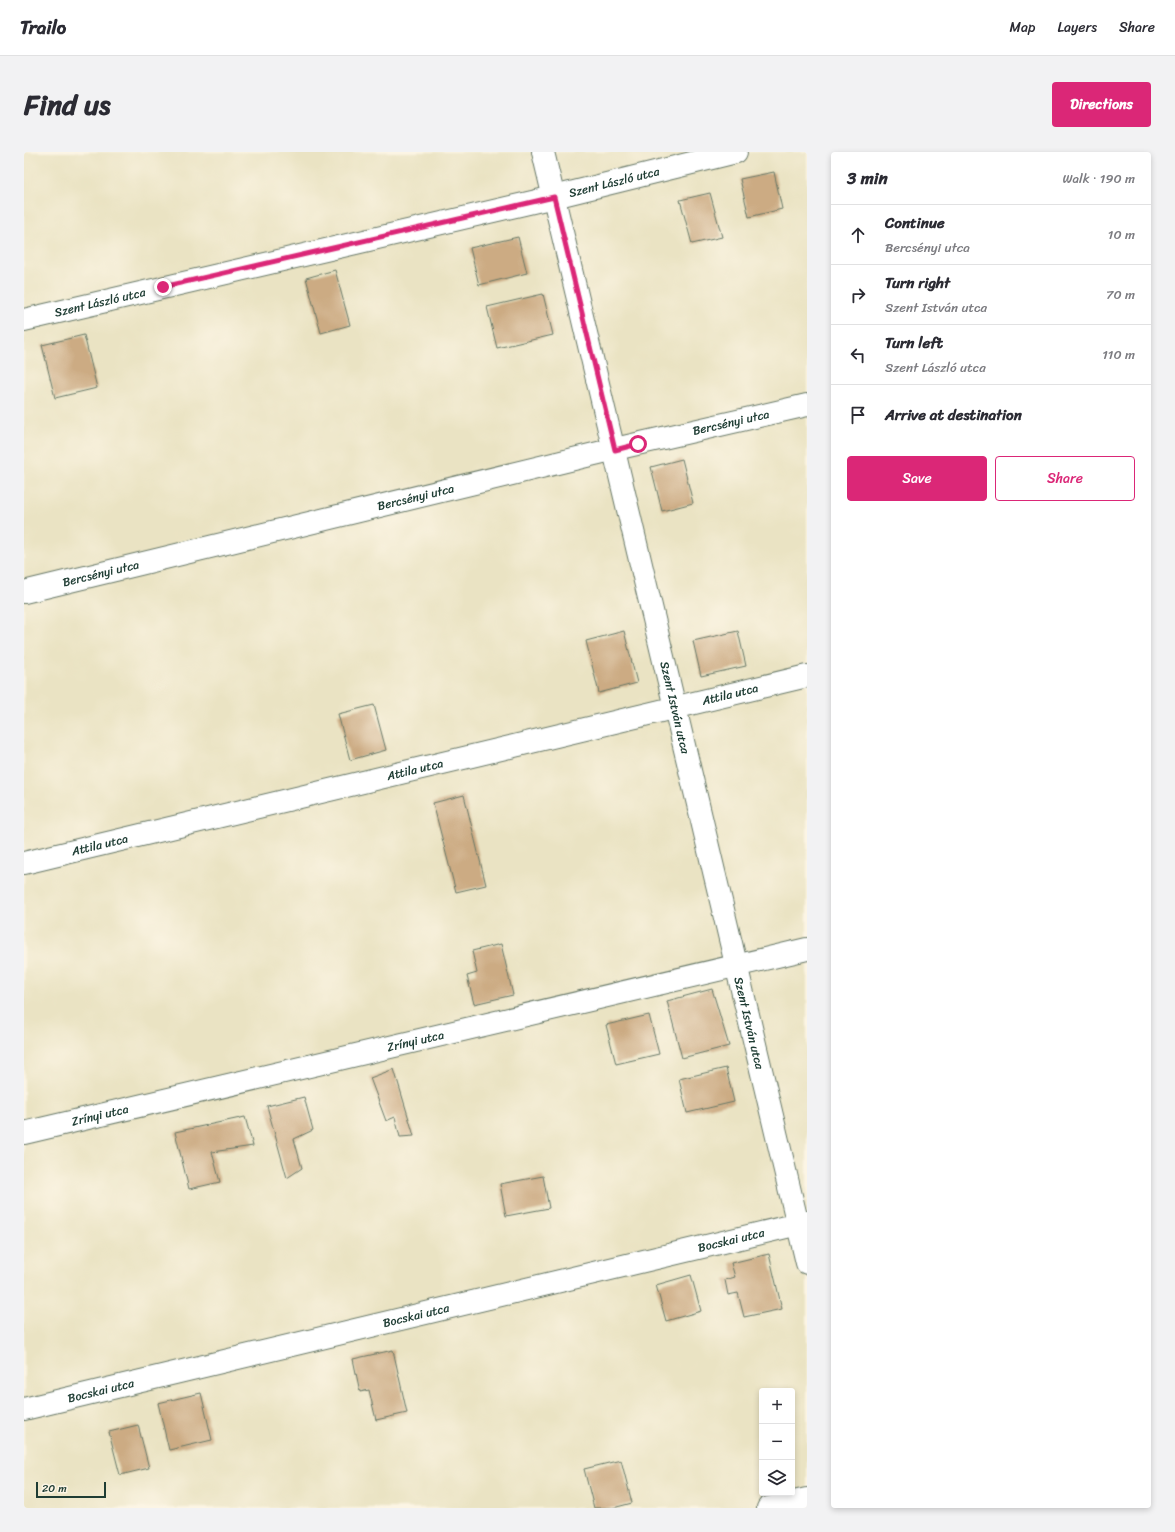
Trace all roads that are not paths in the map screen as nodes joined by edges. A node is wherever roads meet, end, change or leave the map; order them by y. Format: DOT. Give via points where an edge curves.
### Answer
graph roads {
  1 [pos="543,152"];
  2 [pos="736,152"];
  3 [pos="554,197"];
  4 [pos="24,320"];
  5 [pos="807,405"];
  6 [pos="615,450"];
  7 [pos="24,592"];
  8 [pos="807,676"];
  9 [pos="675,708"];
  10 [pos="24,863"];
  11 [pos="807,949"];
  12 [pos="736,965"];
  13 [pos="24,1133"];
  14 [pos="802,1223"];
  15 [pos="807,1264"];
  16 [pos="24,1409"];
  17 [pos="807,1500"];
  18 [pos="768,1508"];
  1 -- 3 [label="street, Szent István utca"];
  2 -- 3 [label="street, Szent László utca"];
  3 -- 4 [label="street, Szent László utca"];
  3 -- 6 [label="street, Szent István utca"];
  5 -- 6 [label="street, Bercsényi utca"];
  6 -- 7 [label="street, Bercsényi utca"];
  6 -- 9 [label="street, Szent István utca"];
  8 -- 9 [label="street, Attila utca"];
  9 -- 10 [label="street, Attila utca"];
  9 -- 12 [label="street, Szent István utca"];
  11 -- 12 [label="street, Zrínyi utca"];
  12 -- 13 [label="street, Zrínyi utca"];
  12 -- 14 [label="street, Szent István utca"];
  14 -- 15 [label="street, Szent István utca"];
  14 -- 16 [label="street, Bocskai utca"];
  17 -- 18 [label="street"];
}
